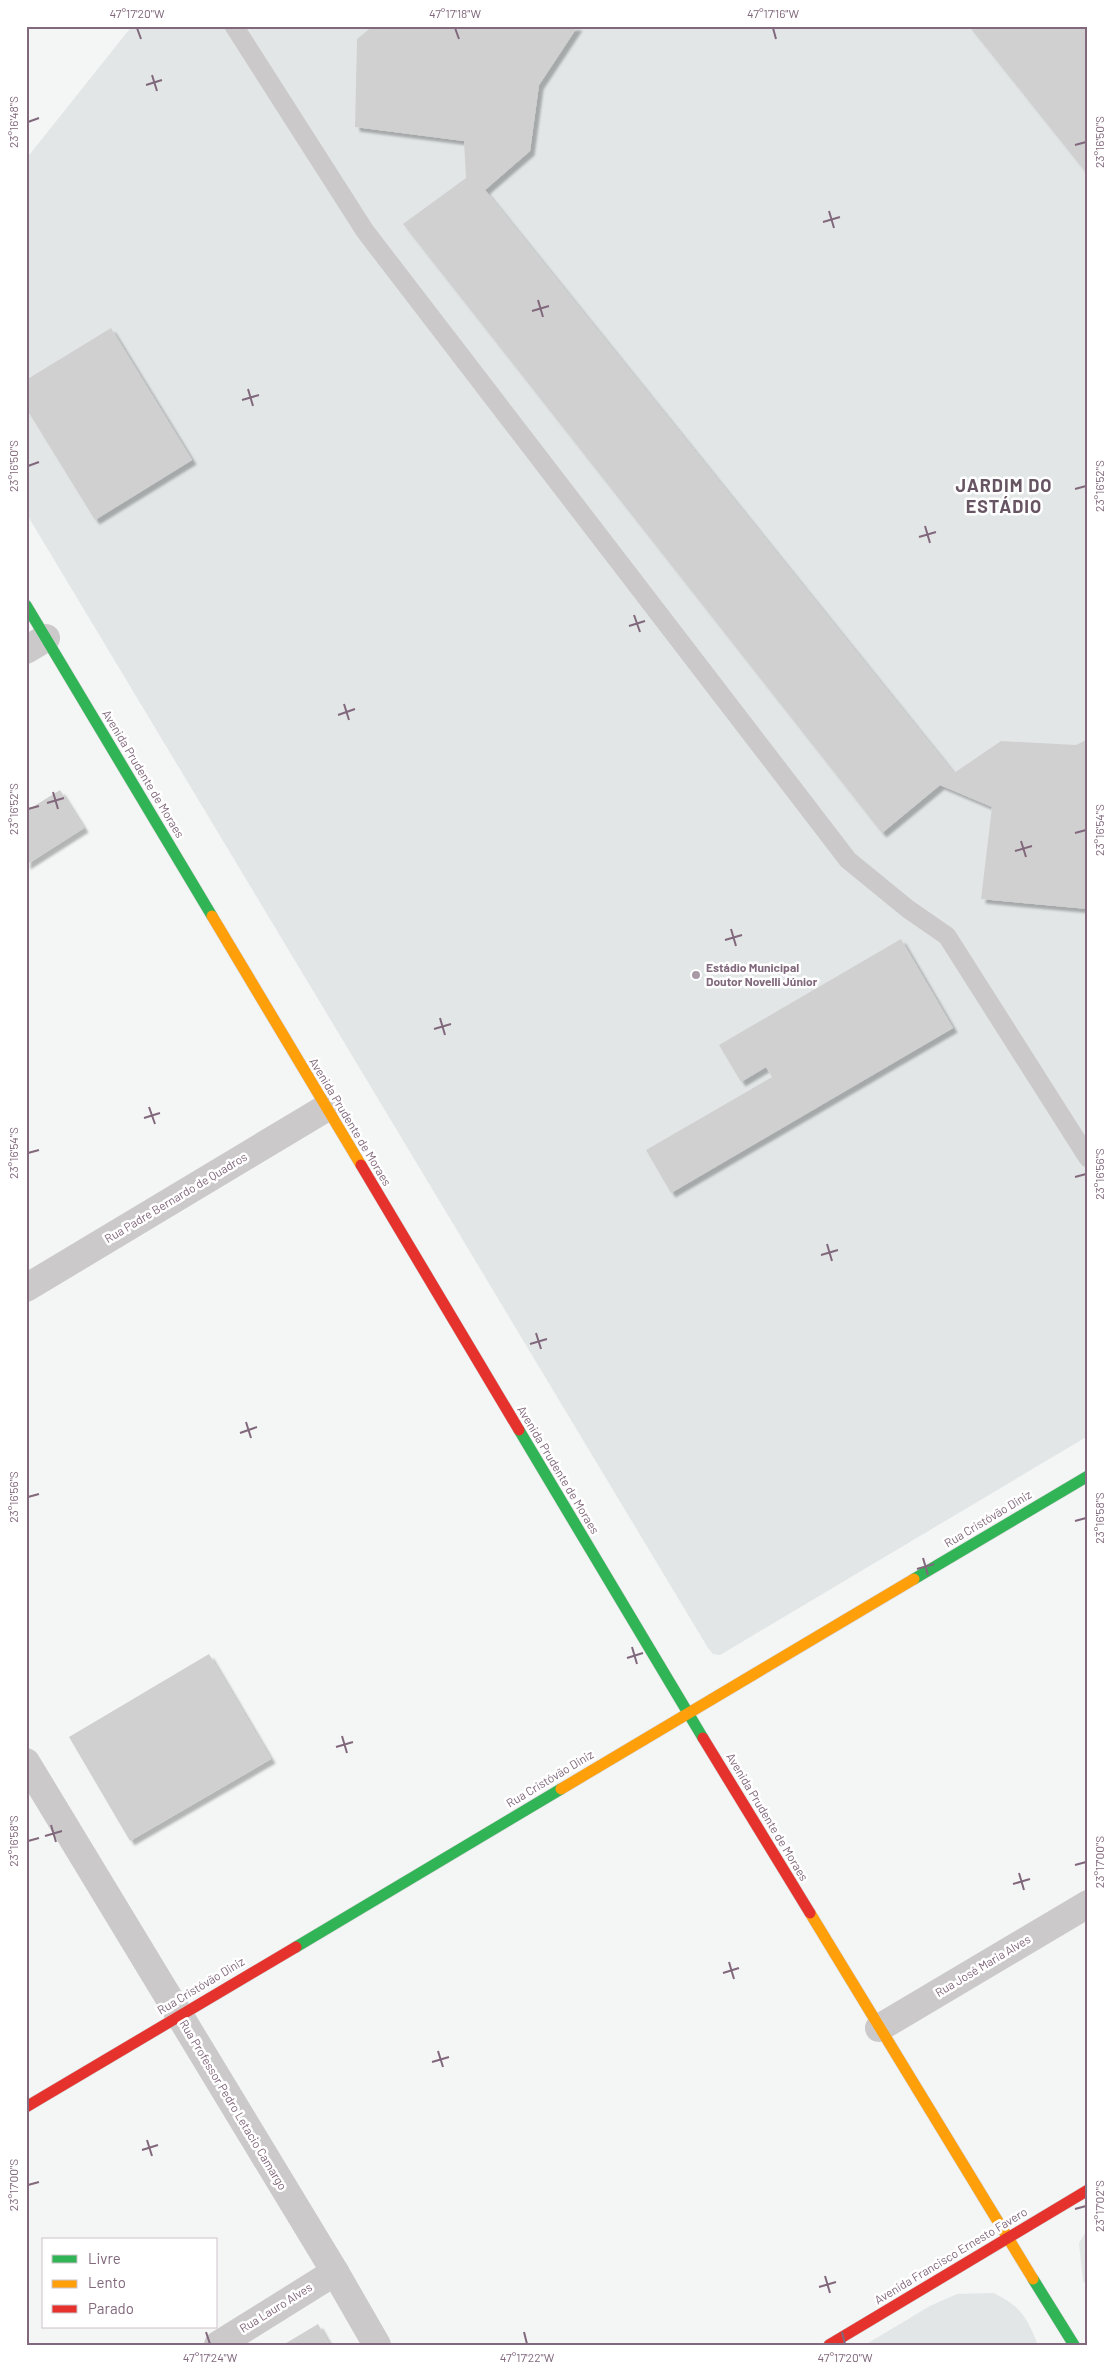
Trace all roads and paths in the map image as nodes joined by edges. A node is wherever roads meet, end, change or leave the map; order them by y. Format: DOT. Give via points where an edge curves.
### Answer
graph roads {
  1 [pos="234,26"];
  2 [pos="26,605"];
  3 [pos="36,644"];
  4 [pos="326,1108"];
  5 [pos="1088,1158"];
  6 [pos="26,1288"];
  7 [pos="1088,1476"];
  8 [pos="688,1713"];
  9 [pos="26,1762"];
  10 [pos="1088,1904"];
  11 [pos="178,2015"];
  12 [pos="879,2028"];
  13 [pos="26,2107"];
  14 [pos="1088,2190"];
  15 [pos="1007,2239"];
  16 [pos="335,2272"];
  17 [pos="218,2345"];
  18 [pos="376,2345"];
  19 [pos="829,2345"];
  20 [pos="1074,2345"];
  1 -- 5 [label="lane" via="365,232 848,860 947,936"];
  2 -- 3 [label="street, Avenida Prudente de Moraes"];
  3 -- 4 [label="street, Avenida Prudente de Moraes"];
  4 -- 6 [label="street, Rua Padre Bernardo de Quadros"];
  4 -- 8 [label="street, Avenida Prudente de Moraes"];
  7 -- 8 [label="street, Rua Cristóvão Diniz"];
  8 -- 11 [label="street, Rua Cristóvão Diniz"];
  8 -- 12 [label="street, Avenida Prudente de Moraes"];
  9 -- 11 [label="street, Rua Professor Pedro Letacio Camargo"];
  10 -- 12 [label="street, Rua José Maria Alves"];
  11 -- 13 [label="street, Rua Cristóvão Diniz"];
  11 -- 16 [label="street, Rua Professor Pedro Letacio Camargo"];
  12 -- 15 [label="street, Avenida Prudente de Moraes"];
  14 -- 15 [label="street, Avenida Francisco Ernesto Favero"];
  15 -- 19 [label="street, Avenida Francisco Ernesto Favero"];
  15 -- 20 [label="street, Avenida Prudente de Moraes"];
  16 -- 17 [label="street, Rua Lauro Alves"];
  16 -- 18 [label="street, Rua Professor Pedro Letacio Camargo"];
}
